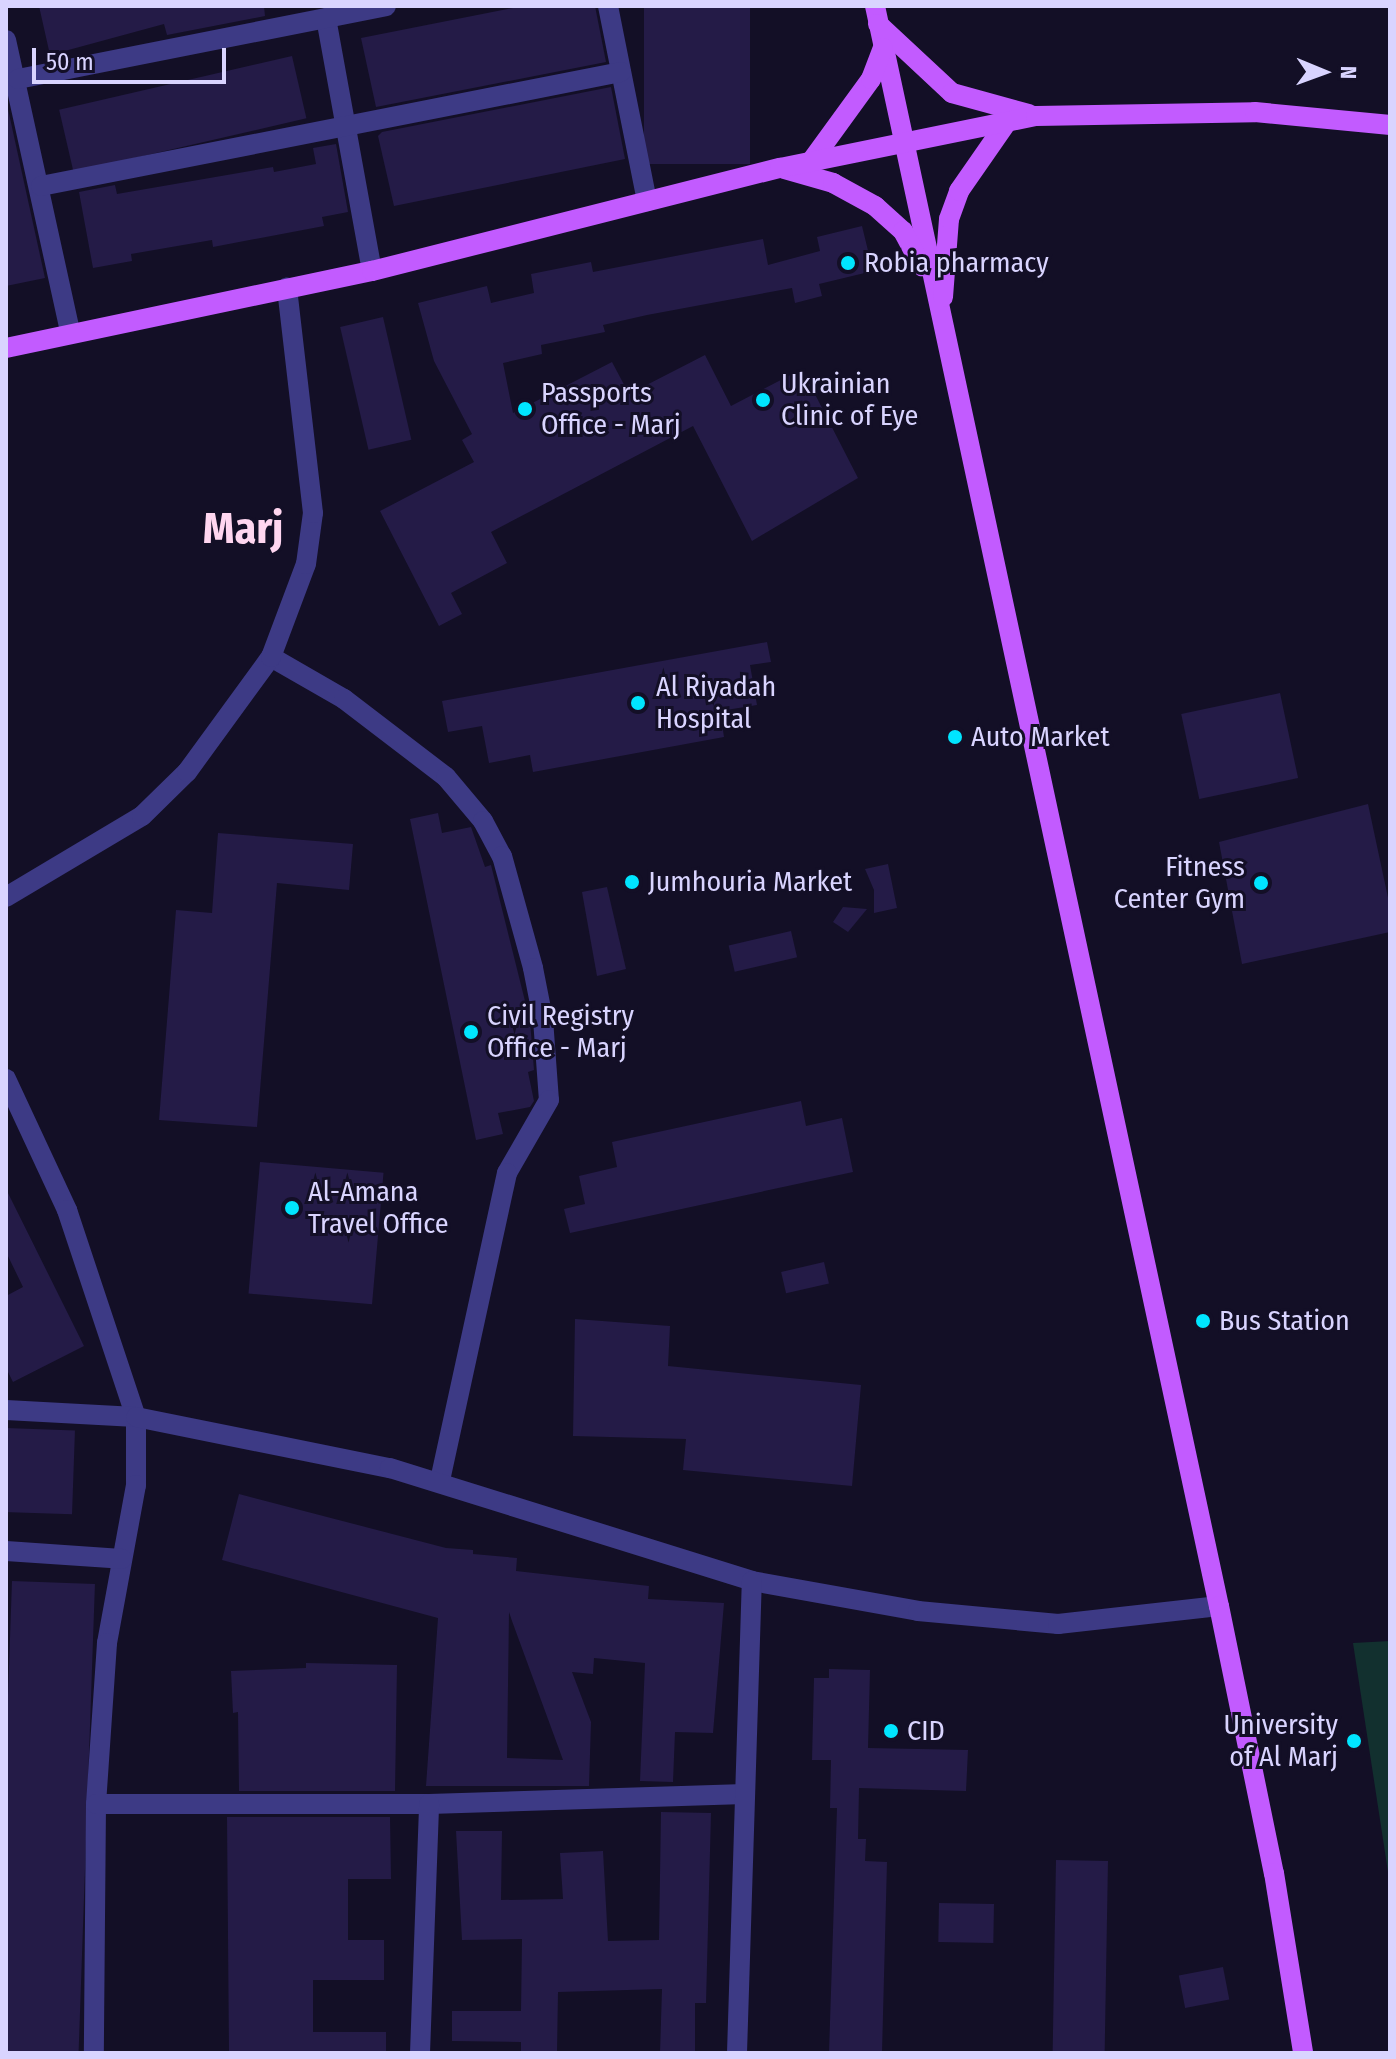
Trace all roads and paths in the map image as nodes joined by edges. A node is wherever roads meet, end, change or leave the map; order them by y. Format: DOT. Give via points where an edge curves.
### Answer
graph roads {
  1 [pos="386,6"];
  2 [pos="608,6"];
  3 [pos="877,15"];
  4 [pos="326,18"];
  5 [pos="6,40"];
  6 [pos="883,48"];
  7 [pos="621,72"];
  8 [pos="18,79"];
  9 [pos="1036,116"];
  10 [pos="1007,122"];
  11 [pos="1390,125"];
  12 [pos="348,127"];
  13 [pos="902,145"];
  14 [pos="810,163"];
  15 [pos="780,168"];
  16 [pos="41,186"];
  17 [pos="647,201"];
  18 [pos="372,271"];
  19 [pos="287,287"];
  20 [pos="934,291"];
  21 [pos="941,321"];
  22 [pos="70,330"];
  23 [pos="6,348"];
  24 [pos="271,657"];
  25 [pos="6,897"];
  26 [pos="6,1079"];
  27 [pos="6,1410"];
  28 [pos="136,1417"];
  29 [pos="440,1480"];
  30 [pos="6,1551"];
  31 [pos="122,1559"];
  32 [pos="752,1581"];
  33 [pos="1219,1606"];
  34 [pos="745,1794"];
  35 [pos="96,1804"];
  36 [pos="429,1804"];
  37 [pos="94,2053"];
  38 [pos="420,2053"];
  39 [pos="737,2053"];
  40 [pos="1303,2053"];
  1 -- 4 [label="street"];
  2 -- 7 [label="street"];
  3 -- 6 [label="main road"];
  3 -- 9 [label="main road" via="952,93"];
  4 -- 8 [label="street"];
  4 -- 12 [label="street"];
  5 -- 8 [label="street"];
  6 -- 13 [label="main road"];
  6 -- 14 [label="main road" via="871,79"];
  7 -- 12 [label="street"];
  7 -- 17 [label="street"];
  8 -- 16 [label="street"];
  9 -- 10 [label="main road"];
  9 -- 11 [label="main road" via="1255,112"];
  10 -- 13 [label="main road"];
  10 -- 21 [label="main road" via="959,191 949,219"];
  12 -- 16 [label="street"];
  12 -- 18 [label="street"];
  13 -- 14 [label="main road"];
  13 -- 20 [label="main road"];
  14 -- 15 [label="main road"];
  15 -- 17 [label="main road"];
  15 -- 20 [label="main road" via="833,183 875,206 903,231"];
  16 -- 22 [label="street"];
  17 -- 18 [label="main road"];
  18 -- 19 [label="main road"];
  19 -- 22 [label="main road"];
  19 -- 24 [label="street" via="313,513 306,564"];
  20 -- 21 [label="main road"];
  21 -- 33 [label="main road"];
  22 -- 23 [label="main road"];
  24 -- 25 [label="street" via="187,772 142,816"];
  24 -- 29 [label="street" via="370,717 446,777 483,821 502,856 535,980 549,1100 507,1173"];
  26 -- 28 [label="street" via="67,1210"];
  27 -- 28 [label="street"];
  28 -- 29 [label="street"];
  28 -- 31 [label="street" via="136,1485"];
  29 -- 32 [label="street"];
  30 -- 31 [label="street"];
  31 -- 35 [label="street" via="107,1643"];
  32 -- 33 [label="street" via="991,1622 1058,1624"];
  32 -- 34 [label="street"];
  33 -- 40 [label="main road" via="1274,1873"];
  34 -- 36 [label="street"];
  34 -- 39 [label="street"];
  35 -- 36 [label="street"];
  35 -- 37 [label="street"];
  36 -- 38 [label="street"];
}
